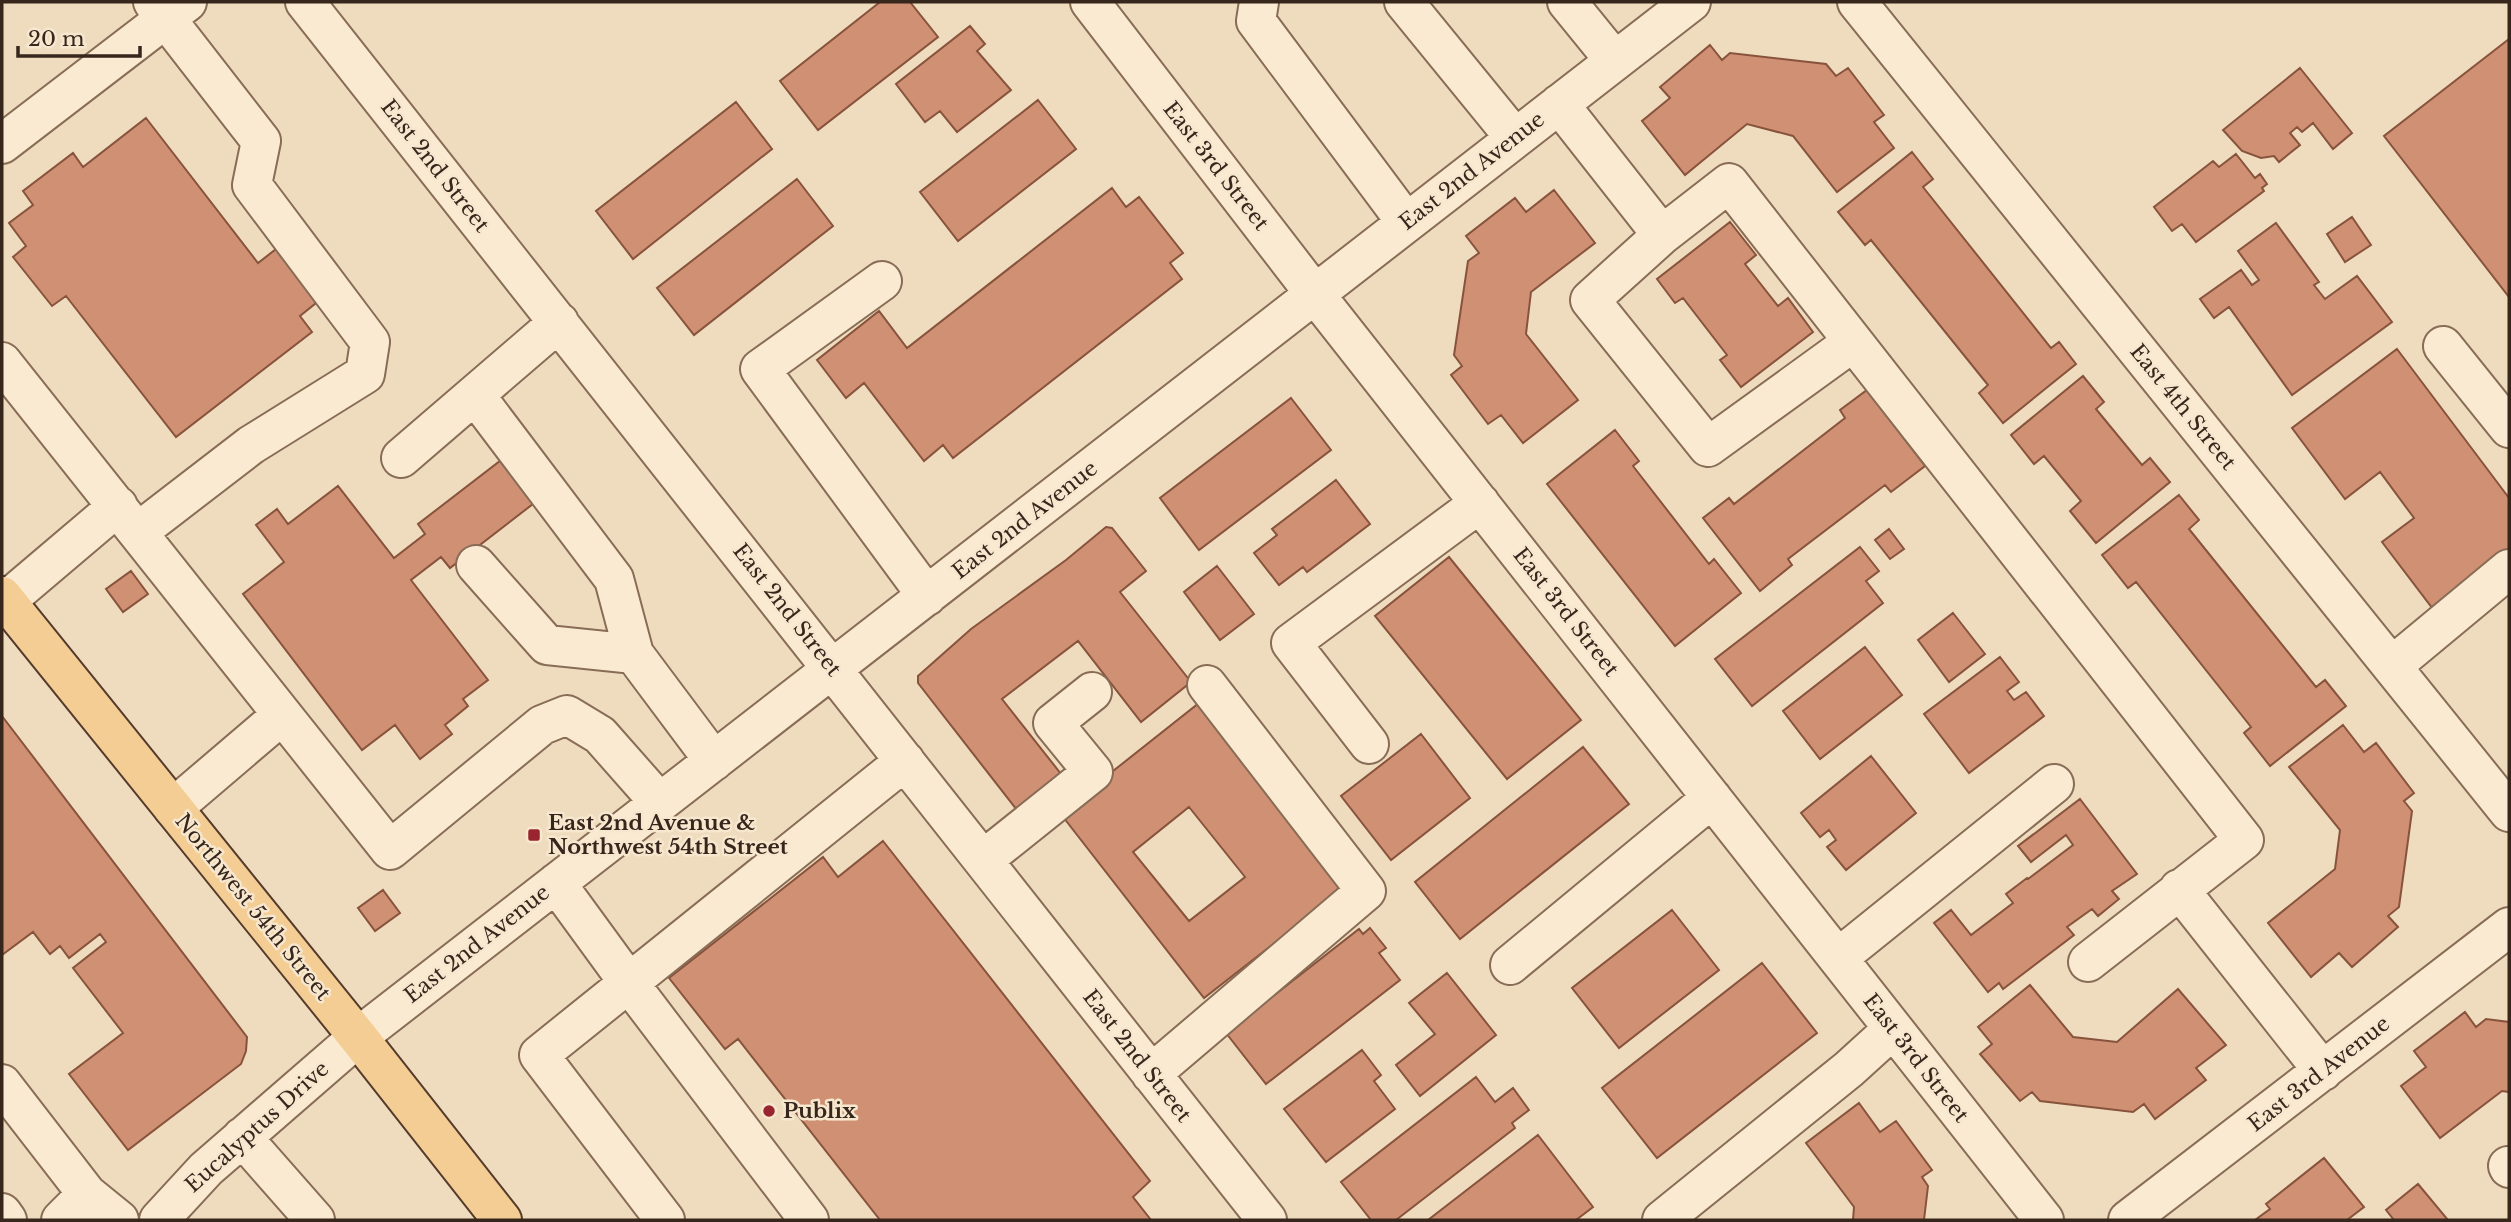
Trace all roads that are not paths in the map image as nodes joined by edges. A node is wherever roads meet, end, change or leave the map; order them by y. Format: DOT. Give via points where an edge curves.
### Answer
graph roads {
  1 [pos="305,2"];
  2 [pos="1090,2"];
  3 [pos="1259,2"];
  4 [pos="1404,2"];
  5 [pos="1567,2"];
  6 [pos="1691,2"];
  7 [pos="1857,2"];
  8 [pos="169,7"];
  9 [pos="1615,61"];
  10 [pos="1559,104"];
  11 [pos="1515,138"];
  12 [pos="2,144"];
  13 [pos="1406,222"];
  14 [pos="1662,235"];
  15 [pos="882,281"];
  16 [pos="1314,293"];
  17 [pos="559,322"];
  18 [pos="1853,342"];
  19 [pos="2444,346"];
  20 [pos="2,362"];
  21 [pos="475,395"];
  22 [pos="2509,428"];
  23 [pos="401,458"];
  24 [pos="1480,503"];
  25 [pos="128,519"];
  26 [pos="476,565"];
  27 [pos="2509,569"];
  28 [pos="927,596"];
  29 [pos="4,599"];
  30 [pos="634,654"];
  31 [pos="2392,666"];
  32 [pos="833,669"];
  33 [pos="1207,685"];
  34 [pos="1092,692"];
  35 [pos="282,715"];
  36 [pos="1369,744"];
  37 [pos="714,761"];
  38 [pos="905,761"];
  39 [pos="2054,783"];
  40 [pos="1712,798"];
  41 [pos="660,803"];
  42 [pos="173,808"];
  43 [pos="2509,812"];
  44 [pos="983,860"];
  45 [pos="556,883"];
  46 [pos="2179,890"];
  47 [pos="2509,927"];
  48 [pos="1838,958"];
  49 [pos="2088,962"];
  50 [pos="1510,965"];
  51 [pos="629,984"];
  52 [pos="1894,1028"];
  53 [pos="358,1037"];
  54 [pos="2323,1071"];
  55 [pos="1152,1074"];
  56 [pos="2,1084"];
  57 [pos="242,1137"];
  58 [pos="74,1207"];
  59 [pos="2,1213"];
  60 [pos="1248,1214"];
  61 [pos="7,1220"];
  62 [pos="118,1220"];
  63 [pos="159,1220"];
  64 [pos="315,1220"];
  65 [pos="502,1220"];
  66 [pos="665,1220"];
  67 [pos="809,1220"];
  68 [pos="1662,1220"];
  69 [pos="2045,1220"];
  70 [pos="2128,1220"];
  1 -- 17 [label="street, East 2nd Street"];
  2 -- 16 [label="street, East 3rd Street"];
  3 -- 13 [label="street" via="1256,21"];
  4 -- 11 [label="street"];
  5 -- 9 [label="street"];
  6 -- 9 [label="street, East 2nd Avenue"];
  7 -- 31 [label="street, East 4th Street"];
  8 -- 12 [label="street"];
  8 -- 25 [label="street" via="261,141 252,184 370,342 365,374"];
  9 -- 10 [label="street, East 2nd Avenue"];
  10 -- 11 [label="street, East 2nd Avenue"];
  10 -- 14 [label="street"];
  11 -- 13 [label="street, East 2nd Avenue"];
  13 -- 16 [label="street, East 2nd Avenue"];
  14 -- 18 [label="street" via="1729,183"];
  14 -- 18 [label="street" via="1590,300 1708,447"];
  15 -- 28 [label="street" via="760,369"];
  16 -- 24 [label="street, East 3rd Street"];
  16 -- 28 [label="street, East 2nd Avenue"];
  17 -- 21 [label="street"];
  17 -- 32 [label="street, East 2nd Street"];
  18 -- 46 [label="street" via="2244,839"];
  19 -- 22 [label="street"];
  20 -- 25 [label="street"];
  21 -- 23 [label="street"];
  21 -- 30 [label="street" via="614,579"];
  24 -- 36 [label="street" via="1292,643"];
  24 -- 40 [label="street, East 3rd Street"];
  25 -- 29 [label="street"];
  25 -- 35 [label="street"];
  26 -- 30 [label="street" via="547,645"];
  27 -- 31 [label="street"];
  28 -- 32 [label="street, East 2nd Avenue"];
  29 -- 42 [label="main road, Northwest 54th Street"];
  30 -- 37 [label="street"];
  31 -- 43 [label="street, East 4th Street"];
  32 -- 37 [label="street, East 2nd Avenue"];
  32 -- 38 [label="street, East 2nd Street"];
  33 -- 55 [label="street" via="1366,891"];
  34 -- 44 [label="street" via="1053,723 1093,772"];
  35 -- 41 [label="street" via="390,850 542,725 567,715 600,735"];
  35 -- 42 [label="street"];
  37 -- 41 [label="street, East 2nd Avenue"];
  38 -- 44 [label="street, East 2nd Street"];
  38 -- 51 [label="street"];
  39 -- 48 [label="street"];
  40 -- 48 [label="street, East 3rd Street"];
  40 -- 50 [label="street"];
  41 -- 45 [label="street, East 2nd Avenue"];
  42 -- 53 [label="main road, Northwest 54th Street"];
  44 -- 55 [label="street, East 2nd Street"];
  45 -- 51 [label="street"];
  45 -- 53 [label="street, East 2nd Avenue"];
  46 -- 49 [label="street"];
  46 -- 54 [label="street"];
  47 -- 54 [label="street, East 3rd Avenue"];
  48 -- 52 [label="street, East 3rd Street"];
  51 -- 66 [label="street" via="539,1055"];
  51 -- 67 [label="street"];
  52 -- 68 [label="street"];
  52 -- 69 [label="street, East 3rd Street"];
  53 -- 57 [label="street, Eucalyptus Drive"];
  53 -- 65 [label="main road, Northwest 54th Street"];
  54 -- 70 [label="street, East 3rd Avenue"];
  55 -- 60 [label="street, East 2nd Street"];
  56 -- 58 [label="street"];
  57 -- 63 [label="street, Eucalyptus Drive"];
  57 -- 64 [label="street"];
  58 -- 62 [label="street"];
  59 -- 61 [label="street"];
}
